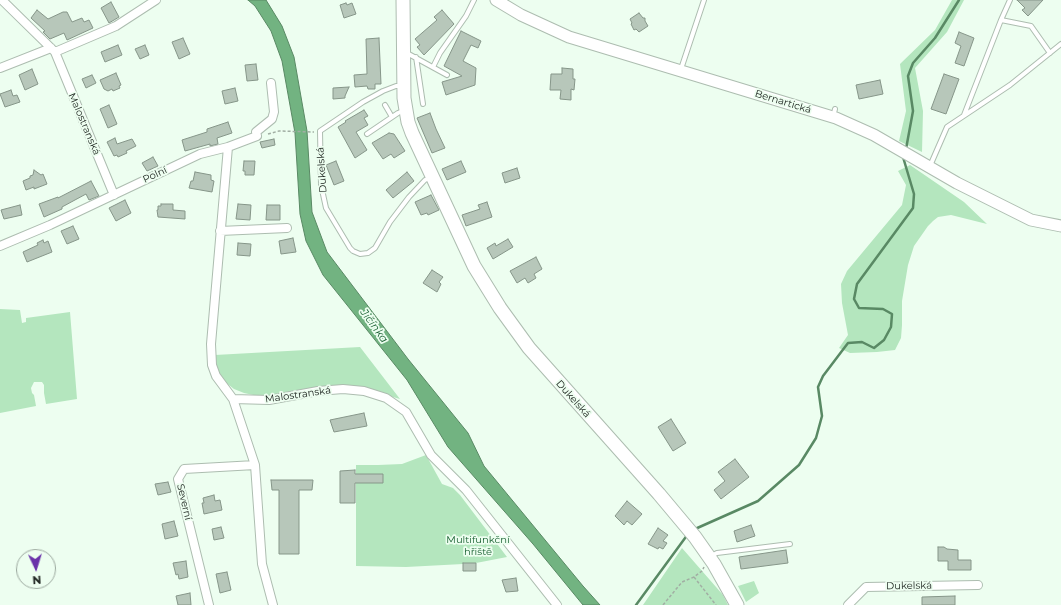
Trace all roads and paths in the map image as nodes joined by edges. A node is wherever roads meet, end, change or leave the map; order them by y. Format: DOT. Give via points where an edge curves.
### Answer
graph roads {
  1 [pos="2,0"];
  2 [pos="156,0"];
  3 [pos="403,0"];
  4 [pos="474,0"];
  5 [pos="496,0"];
  6 [pos="704,0"];
  7 [pos="1010,0"];
  8 [pos="1001,20"];
  9 [pos="1061,44"];
  10 [pos="53,50"];
  11 [pos="403,51"];
  12 [pos="1050,53"];
  13 [pos="416,57"];
  14 [pos="434,67"];
  15 [pos="0,68"];
  16 [pos="680,71"];
  17 [pos="447,75"];
  18 [pos="271,83"];
  19 [pos="403,86"];
  20 [pos="385,104"];
  21 [pos="423,104"];
  22 [pos="405,110"];
  23 [pos="964,116"];
  24 [pos="392,117"];
  25 [pos="279,131"];
  26 [pos="318,132"];
  27 [pos="367,134"];
  28 [pos="228,147"];
  29 [pos="930,167"];
  30 [pos="432,177"];
  31 [pos="114,195"];
  32 [pos="1061,226"];
  33 [pos="288,228"];
  34 [pos="220,231"];
  35 [pos="0,246"];
  36 [pos="233,399"];
  37 [pos="256,465"];
  38 [pos="790,544"];
  39 [pos="708,560"];
  40 [pos="694,577"];
  41 [pos="978,585"];
  42 [pos="209,605"];
  43 [pos="273,605"];
  44 [pos="557,605"];
  45 [pos="663,605"];
  46 [pos="716,605"];
  47 [pos="737,605"];
  48 [pos="848,605"];
  1 -- 10 [label="street, Malostranská"];
  2 -- 10 [label="street" via="116,26"];
  3 -- 11 [label="main road, Dukelská"];
  4 -- 14 [label="lane" via="440,53"];
  5 -- 16 [label="street, Bernartická" via="521,15 570,37"];
  6 -- 16 [label="lane"];
  7 -- 8 [label="lane"];
  8 -- 12 [label="lane" via="1031,26"];
  8 -- 23 [label="lane"];
  9 -- 12 [label="lane"];
  10 -- 15 [label="street"];
  10 -- 31 [label="street, Malostranská"];
  11 -- 13 [label="lane"];
  11 -- 19 [label="main road, Dukelská"];
  12 -- 23 [label="lane" via="1010,85"];
  13 -- 14 [label="lane"];
  13 -- 21 [label="lane"];
  14 -- 17 [label="lane"];
  16 -- 29 [label="street, Bernartická" via="834,113"];
  18 -- 28 [label="street, Polní" via="274,112 272,119 256,132 257,136"];
  19 -- 22 [label="main road, Dukelská"];
  19 -- 26 [label="lane" via="383,91"];
  20 -- 24 [label="lane"];
  22 -- 24 [label="lane"];
  22 -- 30 [label="main road, Dukelská" via="412,133"];
  23 -- 29 [label="lane" via="947,127"];
  24 -- 27 [label="lane"];
  25 -- 26 [label="path"];
  26 -- 30 [label="lane, Dukelská" via="321,185 326,208 350,248 356,252 364,254 372,251 409,197 425,180"];
  28 -- 31 [label="street, Polní" via="200,154"];
  28 -- 34 [label="street"];
  29 -- 32 [label="street, Bernartická" via="1031,220"];
  30 -- 39 [label="main road, Dukelská" via="474,266 518,333 548,371 685,524"];
  31 -- 35 [label="street, Polní"];
  33 -- 34 [label="street"];
  34 -- 36 [label="street" via="211,344 212,365 216,376"];
  36 -- 37 [label="street"];
  36 -- 44 [label="street, Malostranská" via="269,400 343,389 364,391 386,398 406,412 431,455 466,490"];
  37 -- 42 [label="street, Severní" via="184,468 178,479"];
  37 -- 43 [label="street" via="262,564"];
  38 -- 39 [label="lane" via="717,553"];
  39 -- 40 [label="path" via="702,571"];
  39 -- 47 [label="main road, Dukelská"];
  40 -- 45 [label="path" via="682,582"];
  40 -- 46 [label="path"];
  41 -- 48 [label="street, Dukelská" via="866,587"];
}
